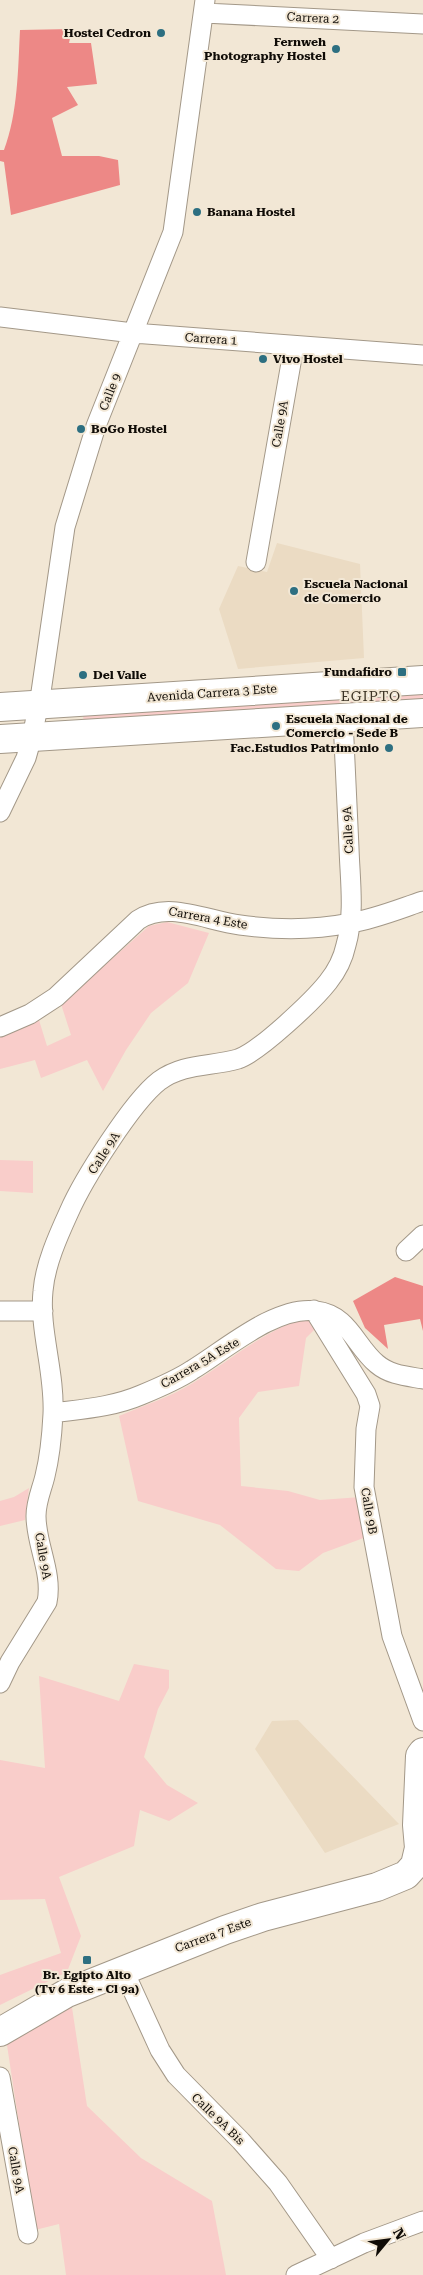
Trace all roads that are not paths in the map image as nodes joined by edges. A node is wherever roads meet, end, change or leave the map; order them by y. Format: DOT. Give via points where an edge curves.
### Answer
graph roads {
  1 [pos="204,6"];
  2 [pos="423,24"];
  3 [pos="0,317"];
  4 [pos="133,334"];
  5 [pos="294,346"];
  6 [pos="423,355"];
  7 [pos="256,562"];
  8 [pos="423,680"];
  9 [pos="39,704"];
  10 [pos="0,707"];
  11 [pos="423,713"];
  12 [pos="343,719"];
  13 [pos="32,737"];
  14 [pos="0,739"];
  15 [pos="0,812"];
  16 [pos="423,901"];
  17 [pos="350,923"];
  18 [pos="0,1027"];
  19 [pos="423,1235"];
  20 [pos="406,1252"];
  21 [pos="314,1310"];
  22 [pos="0,1311"];
  23 [pos="43,1311"];
  24 [pos="423,1379"];
  25 [pos="53,1413"];
  26 [pos="0,1683"];
  27 [pos="423,1721"];
  28 [pos="423,1752"];
  29 [pos="421,1851"];
  30 [pos="123,1970"];
  31 [pos="0,2032"];
  32 [pos="0,2077"];
  33 [pos="2,2102"];
  34 [pos="423,2221"];
  35 [pos="28,2234"];
  36 [pos="331,2258"];
  37 [pos="296,2275"];
  1 -- 2 [label="street, Carrera 2"];
  1 -- 4 [label="street, Calle 9" via="173,232"];
  3 -- 4 [label="street, Carrera 1"];
  4 -- 5 [label="street, Carrera 1"];
  4 -- 9 [label="street, Calle 9" via="96,426 66,526"];
  5 -- 6 [label="street, Carrera 1"];
  5 -- 7 [label="street, Calle 9A"];
  8 -- 9 [label="main road, Avenida Carrera 3 Este"];
  9 -- 10 [label="main road, Avenida Carrera 3 Este"];
  9 -- 13 [label="street, Calle 9"];
  11 -- 12 [label="main road"];
  12 -- 13 [label="main road"];
  12 -- 17 [label="street, Calle 9A"];
  13 -- 14 [label="main road"];
  13 -- 15 [label="street, Calle 9" via="23,765"];
  16 -- 17 [label="street, Carrera 4 Este"];
  17 -- 18 [label="street, Carrera 4 Este" via="270,928 166,910 154,911 138,920 56,997 30,1014"];
  17 -- 23 [label="street, Calle 9A" via="342,958 327,983 258,1048 241,1058 180,1069 160,1081 135,1107 69,1212 49,1263 43,1290"];
  19 -- 20 [label="street"];
  21 -- 24 [label="street" via="345,1324 370,1358 384,1369"];
  21 -- 25 [label="street, Carrera 5A Este" via="281,1316 190,1372 121,1403"];
  21 -- 27 [label="street, Calle 9B" via="334,1339 370,1406 364,1487 392,1636"];
  22 -- 23 [label="street"];
  23 -- 25 [label="street, Calle 9A" via="53,1383"];
  25 -- 26 [label="street, Calle 9A" via="47,1466 36,1517 49,1594"];
  28 -- 29 [label="main road" via="420,1756 417,1825"];
  29 -- 30 [label="main road, Carrera 7 Este" via="406,1875 394,1881 263,1917"];
  30 -- 31 [label="main road, Carrera 7 Este" via="44,2004"];
  30 -- 36 [label="street, Calle 9A Bis" via="160,2050 176,2076 267,2170"];
  32 -- 33 [label="street, Calle 9A"];
  33 -- 35 [label="street, Calle 9A"];
  34 -- 36 [label="street"];
  36 -- 37 [label="street"];
}
